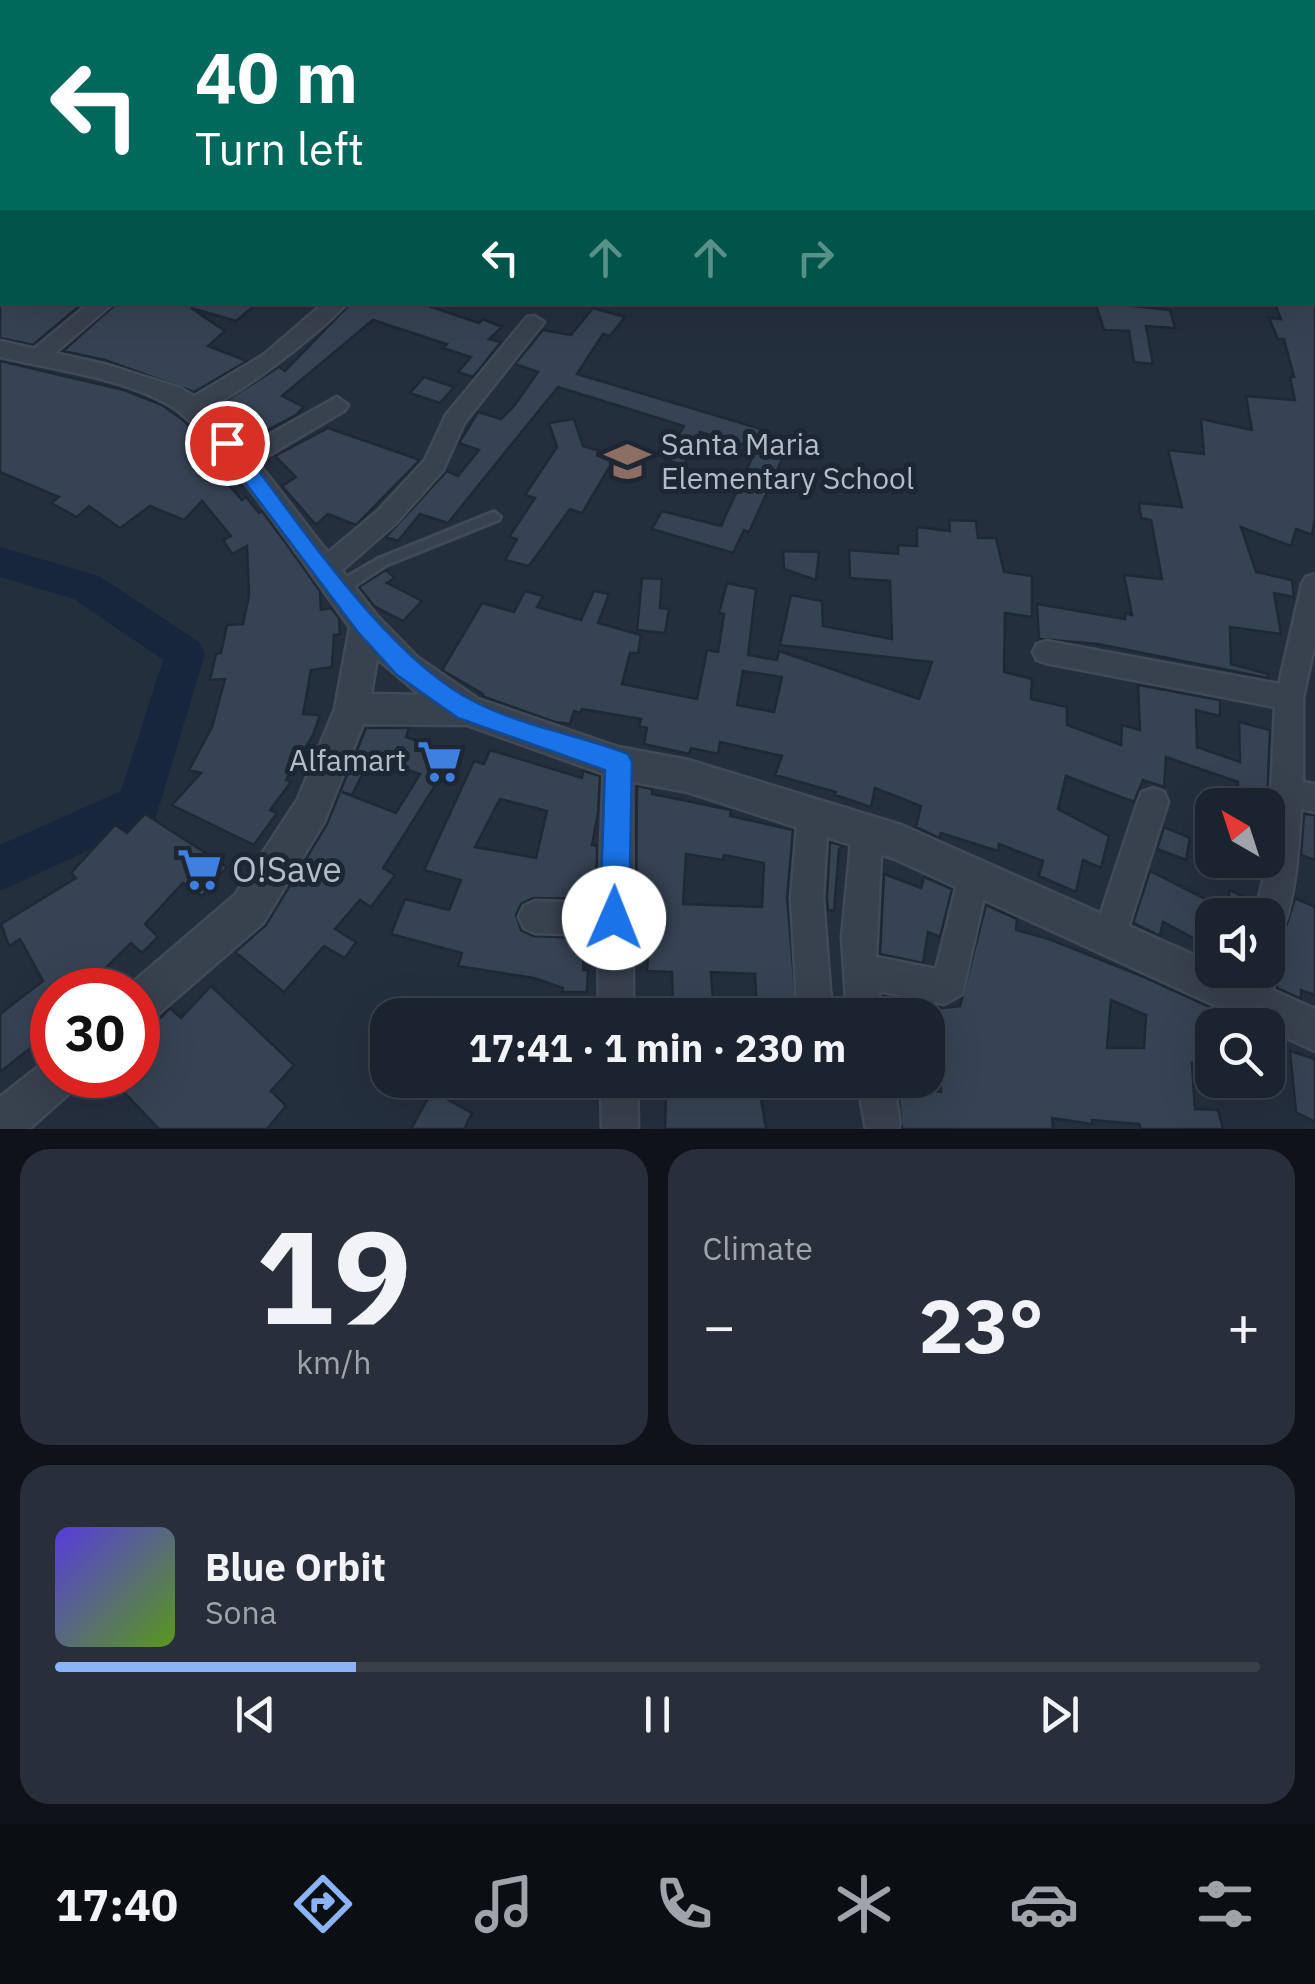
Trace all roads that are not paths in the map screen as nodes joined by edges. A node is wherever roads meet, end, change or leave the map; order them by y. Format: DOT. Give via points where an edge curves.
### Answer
graph roads {
  1 [pos="100,305"];
  2 [pos="335,305"];
  3 [pos="534,322"];
  4 [pos="0,350"];
  5 [pos="36,358"];
  6 [pos="337,405"];
  7 [pos="193,407"];
  8 [pos="241,460"];
  9 [pos="494,517"];
  10 [pos="333,579"];
  11 [pos="1315,584"];
  12 [pos="366,625"];
  13 [pos="1046,652"];
  14 [pos="1289,698"];
  15 [pos="352,709"];
  16 [pos="467,710"];
  17 [pos="618,762"];
  18 [pos="1301,796"];
  19 [pos="1153,802"];
  20 [pos="813,815"];
  21 [pos="867,832"];
  22 [pos="973,875"];
  23 [pos="1274,898"];
  24 [pos="535,917"];
  25 [pos="614,918"];
  26 [pos="1109,937"];
  27 [pos="1195,965"];
  28 [pos="860,971"];
  29 [pos="160,986"];
  30 [pos="1261,988"];
  31 [pos="616,998"];
  32 [pos="814,998"];
  33 [pos="862,998"];
  34 [pos="1315,1030"];
  35 [pos="32,1098"];
  36 [pos="619,1098"];
  37 [pos="878,1098"];
  38 [pos="882,1124"];
  39 [pos="0,1126"];
  40 [pos="620,1129"];
  1 -- 5 [label="street"];
  2 -- 7 [label="street" via="272,359"];
  3 -- 10 [label="street" via="454,420 435,464"];
  4 -- 5 [label="street"];
  5 -- 7 [label="street" via="156,388"];
  6 -- 8 [label="street"];
  7 -- 8 [label="street"];
  8 -- 10 [label="street"];
  9 -- 10 [label="lane"];
  10 -- 12 [label="street"];
  11 -- 14 [label="street"];
  12 -- 15 [label="street"];
  12 -- 16 [label="street" via="406,667"];
  13 -- 14 [label="street"];
  14 -- 18 [label="street"];
  15 -- 16 [label="street"];
  15 -- 29 [label="street" via="311,810 248,909"];
  16 -- 17 [label="street"];
  17 -- 20 [label="street"];
  17 -- 25 [label="street"];
  18 -- 23 [label="street"];
  19 -- 26 [label="street"];
  20 -- 21 [label="street"];
  20 -- 32 [label="street" via="806,898"];
  21 -- 22 [label="street"];
  21 -- 28 [label="street"];
  22 -- 26 [label="street"];
  22 -- 28 [label="street" via="950,982 944,987"];
  24 -- 25 [label="street"];
  25 -- 31 [label="street"];
  26 -- 27 [label="street"];
  28 -- 33 [label="street"];
  30 -- 34 [label="street"];
  35 -- 39 [label="street"];
  36 -- 40 [label="street"];
  37 -- 38 [label="street"];
}
